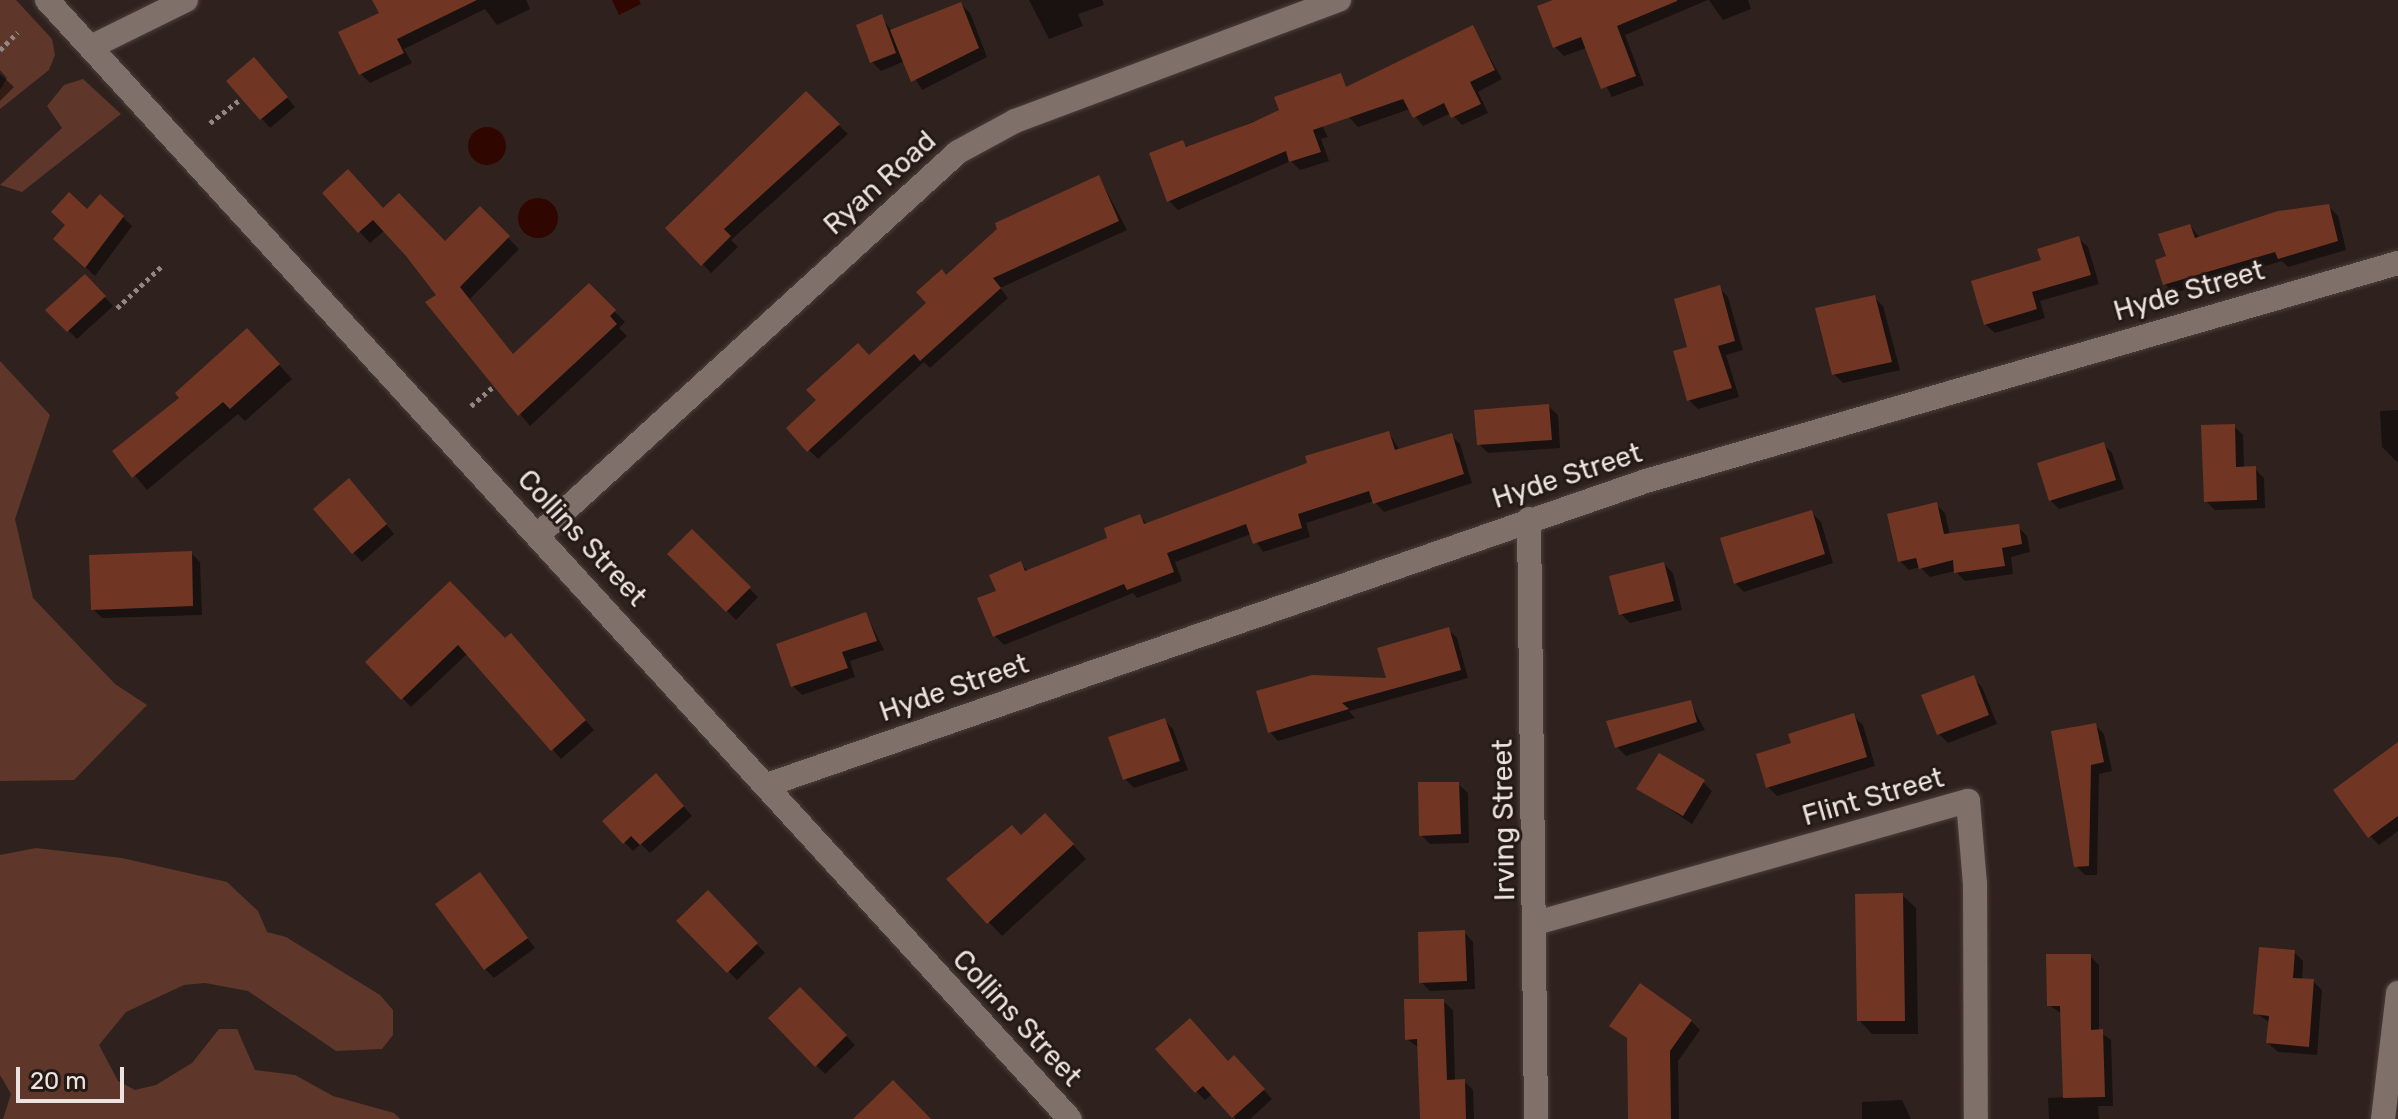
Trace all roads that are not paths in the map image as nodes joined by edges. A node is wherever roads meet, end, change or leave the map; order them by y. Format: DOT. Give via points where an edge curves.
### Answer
graph roads {
  1 [pos="47,0"];
  2 [pos="186,0"];
  3 [pos="1339,0"];
  4 [pos="91,47"];
  5 [pos="2398,263"];
  6 [pos="1529,519"];
  7 [pos="538,535"];
  8 [pos="767,785"];
  9 [pos="1536,923"];
  10 [pos="2398,993"];
  11 [pos="1070,1119"];
  12 [pos="1536,1119"];
  13 [pos="1976,1119"];
  14 [pos="2383,1119"];
  1 -- 4 [label="street, Collins Street"];
  2 -- 4 [label="street"];
  3 -- 7 [label="street, Ryan Road" via="1015,121 958,152"];
  4 -- 7 [label="street, Collins Street"];
  5 -- 6 [label="street, Hyde Street" via="1743,451"];
  6 -- 8 [label="street, Hyde Street"];
  6 -- 9 [label="street, Irving Street"];
  7 -- 8 [label="street, Collins Street"];
  8 -- 11 [label="street, Collins Street"];
  9 -- 12 [label="street, Irving Street"];
  9 -- 13 [label="street, Flint Street" via="1968,801 1975,884"];
  10 -- 14 [label="street"];
}
